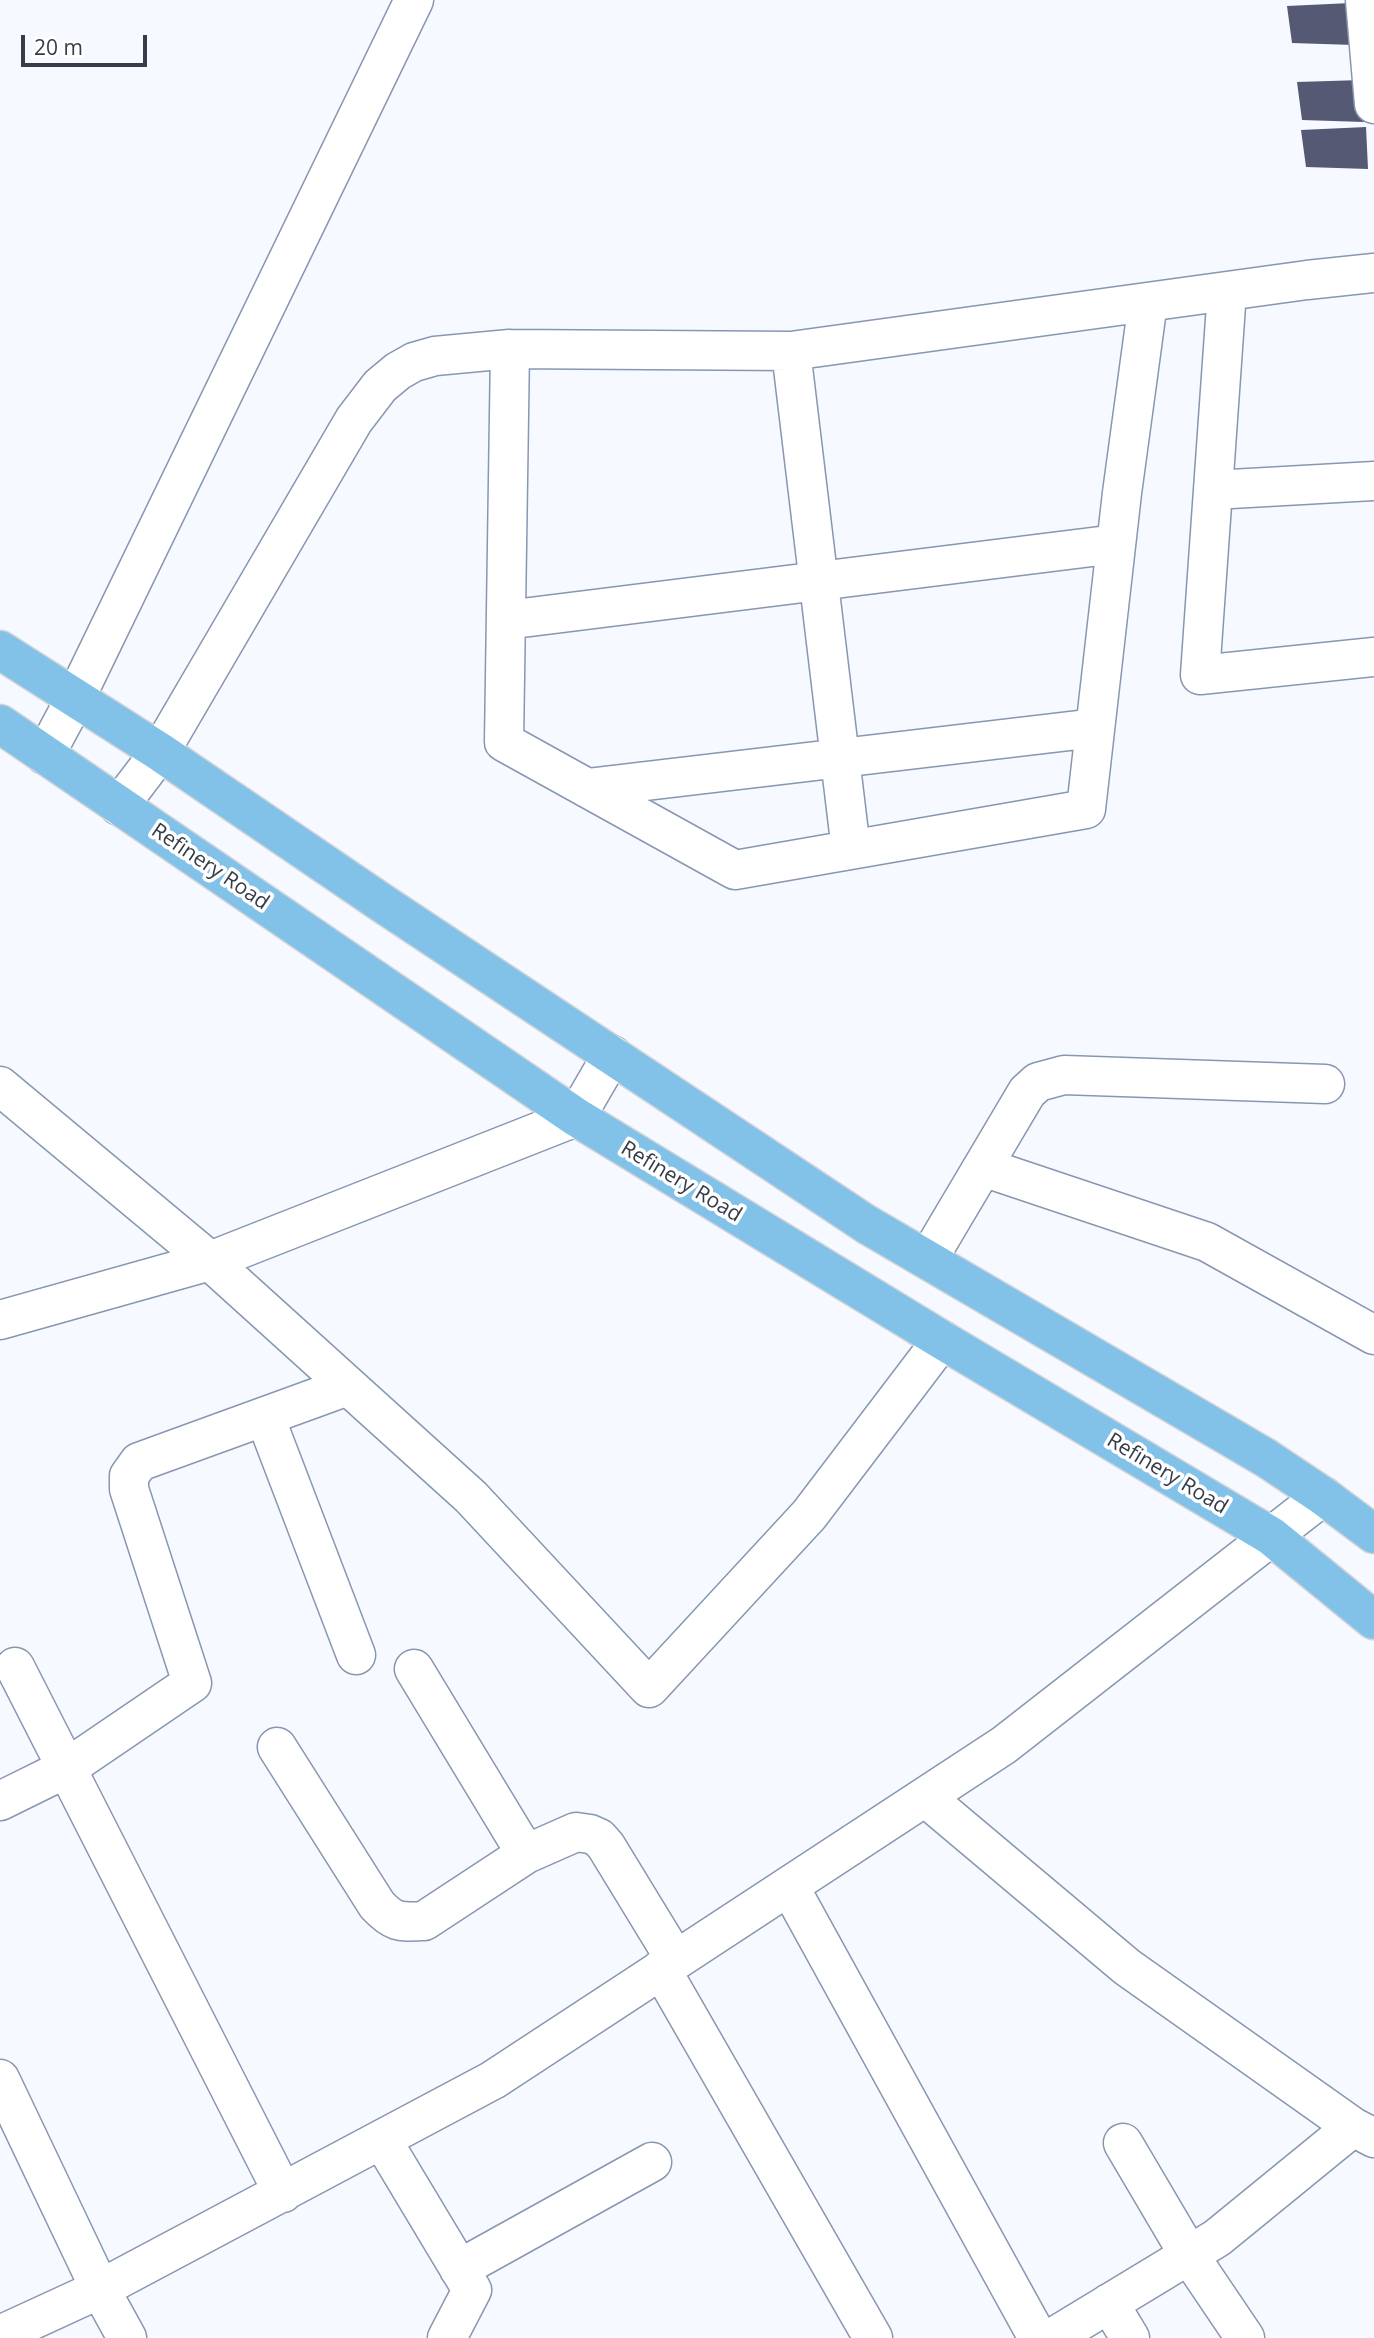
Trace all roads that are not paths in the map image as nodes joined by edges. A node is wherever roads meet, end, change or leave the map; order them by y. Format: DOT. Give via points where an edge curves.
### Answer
graph roads {
  1 [pos="414,0"];
  2 [pos="1365,0"];
  3 [pos="1374,104"];
  4 [pos="1374,273"];
  5 [pos="1227,291"];
  6 [pos="1148,302"];
  7 [pos="510,349"];
  8 [pos="791,351"];
  9 [pos="1374,481"];
  10 [pos="1213,490"];
  11 [pos="1116,544"];
  12 [pos="819,581"];
  13 [pos="506,620"];
  14 [pos="0,650"];
  15 [pos="1374,657"];
  16 [pos="75,699"];
  17 [pos="0,724"];
  18 [pos="1095,729"];
  19 [pos="160,752"];
  20 [pos="45,755"];
  21 [pos="840,759"];
  22 [pos="587,788"];
  23 [pos="119,806"];
  24 [pos="851,850"];
  25 [pos="612,1055"];
  26 [pos="1325,1084"];
  27 [pos="0,1086"];
  28 [pos="576,1118"];
  29 [pos="983,1167"];
  30 [pos="928,1259"];
  31 [pos="210,1261"];
  32 [pos="0,1320"];
  33 [pos="1374,1335"];
  34 [pos="942,1340"];
  35 [pos="348,1387"];
  36 [pos="265,1417"];
  37 [pos="1323,1496"];
  38 [pos="1374,1534"];
  39 [pos="1272,1536"];
  40 [pos="1374,1620"];
  41 [pos="356,1655"];
  42 [pos="15,1667"];
  43 [pos="414,1669"];
  44 [pos="277,1747"];
  45 [pos="67,1768"];
  46 [pos="925,1797"];
  47 [pos="0,1801"];
  48 [pos="526,1854"];
  49 [pos="789,1886"];
  50 [pos="668,1964"];
  51 [pos="0,2080"];
  52 [pos="1364,2133"];
  53 [pos="382,2140"];
  54 [pos="1123,2143"];
  55 [pos="652,2162"];
  56 [pos="283,2193"];
  57 [pos="1189,2255"];
  58 [pos="459,2269"];
  59 [pos="100,2290"];
  60 [pos="1110,2303"];
  61 [pos="0,2335"];
  62 [pos="127,2338"];
  63 [pos="447,2338"];
  64 [pos="873,2338"];
  65 [pos="1038,2338"];
  66 [pos="1052,2338"];
  67 [pos="1130,2338"];
  68 [pos="1245,2338"];
  1 -- 16 [label="street"];
  2 -- 3 [label="street"];
  4 -- 5 [label="street"];
  5 -- 6 [label="street"];
  5 -- 10 [label="street"];
  6 -- 8 [label="street"];
  6 -- 11 [label="street"];
  7 -- 8 [label="street"];
  7 -- 13 [label="street"];
  7 -- 19 [label="street" via="435,356 414,362 380,386 354,420"];
  8 -- 12 [label="street"];
  9 -- 10 [label="street"];
  10 -- 15 [label="street" via="1200,675"];
  11 -- 12 [label="street"];
  11 -- 18 [label="street"];
  12 -- 13 [label="street"];
  12 -- 21 [label="street"];
  13 -- 22 [label="street" via="504,742"];
  14 -- 16 [label="main road"];
  16 -- 19 [label="main road"];
  16 -- 20 [label="street"];
  17 -- 20 [label="main road, Refinery Road"];
  18 -- 21 [label="street"];
  18 -- 24 [label="street" via="1086,808"];
  19 -- 23 [label="street"];
  19 -- 25 [label="main road"];
  20 -- 23 [label="main road, Refinery Road"];
  21 -- 22 [label="street"];
  21 -- 24 [label="street"];
  22 -- 24 [label="street" via="735,870"];
  23 -- 28 [label="main road, Refinery Road"];
  25 -- 28 [label="street"];
  25 -- 30 [label="main road" via="866,1224"];
  26 -- 29 [label="street" via="1049,1077 1027,1091"];
  27 -- 31 [label="street"];
  28 -- 31 [label="street"];
  28 -- 34 [label="main road, Refinery Road"];
  29 -- 30 [label="street"];
  29 -- 33 [label="street" via="1208,1242"];
  30 -- 37 [label="main road"];
  31 -- 32 [label="street"];
  31 -- 35 [label="street"];
  34 -- 35 [label="street" via="809,1515 649,1688 471,1497"];
  34 -- 39 [label="main road, Refinery Road"];
  35 -- 36 [label="street"];
  36 -- 41 [label="street"];
  36 -- 45 [label="street" via="139,1462 129,1476 129,1489 192,1683"];
  37 -- 38 [label="main road"];
  37 -- 39 [label="street"];
  39 -- 40 [label="main road, Refinery Road"];
  39 -- 46 [label="street" via="1004,1745"];
  42 -- 45 [label="street"];
  43 -- 48 [label="street"];
  44 -- 48 [label="street" via="390,1919 424,1921"];
  45 -- 47 [label="street"];
  45 -- 56 [label="street"];
  46 -- 49 [label="street"];
  46 -- 52 [label="street" via="1127,1967"];
  48 -- 50 [label="street" via="576,1832 599,1838"];
  49 -- 50 [label="street"];
  49 -- 65 [label="street"];
  50 -- 53 [label="street" via="494,2080"];
  50 -- 64 [label="street"];
  51 -- 59 [label="street"];
  52 -- 57 [label="street"];
  53 -- 56 [label="street"];
  53 -- 58 [label="street"];
  54 -- 57 [label="street"];
  55 -- 58 [label="street"];
  56 -- 59 [label="street"];
  57 -- 60 [label="street"];
  57 -- 68 [label="street"];
  58 -- 63 [label="street" via="472,2290"];
  59 -- 61 [label="street"];
  59 -- 62 [label="street"];
  60 -- 66 [label="street"];
  60 -- 67 [label="street"];
}
